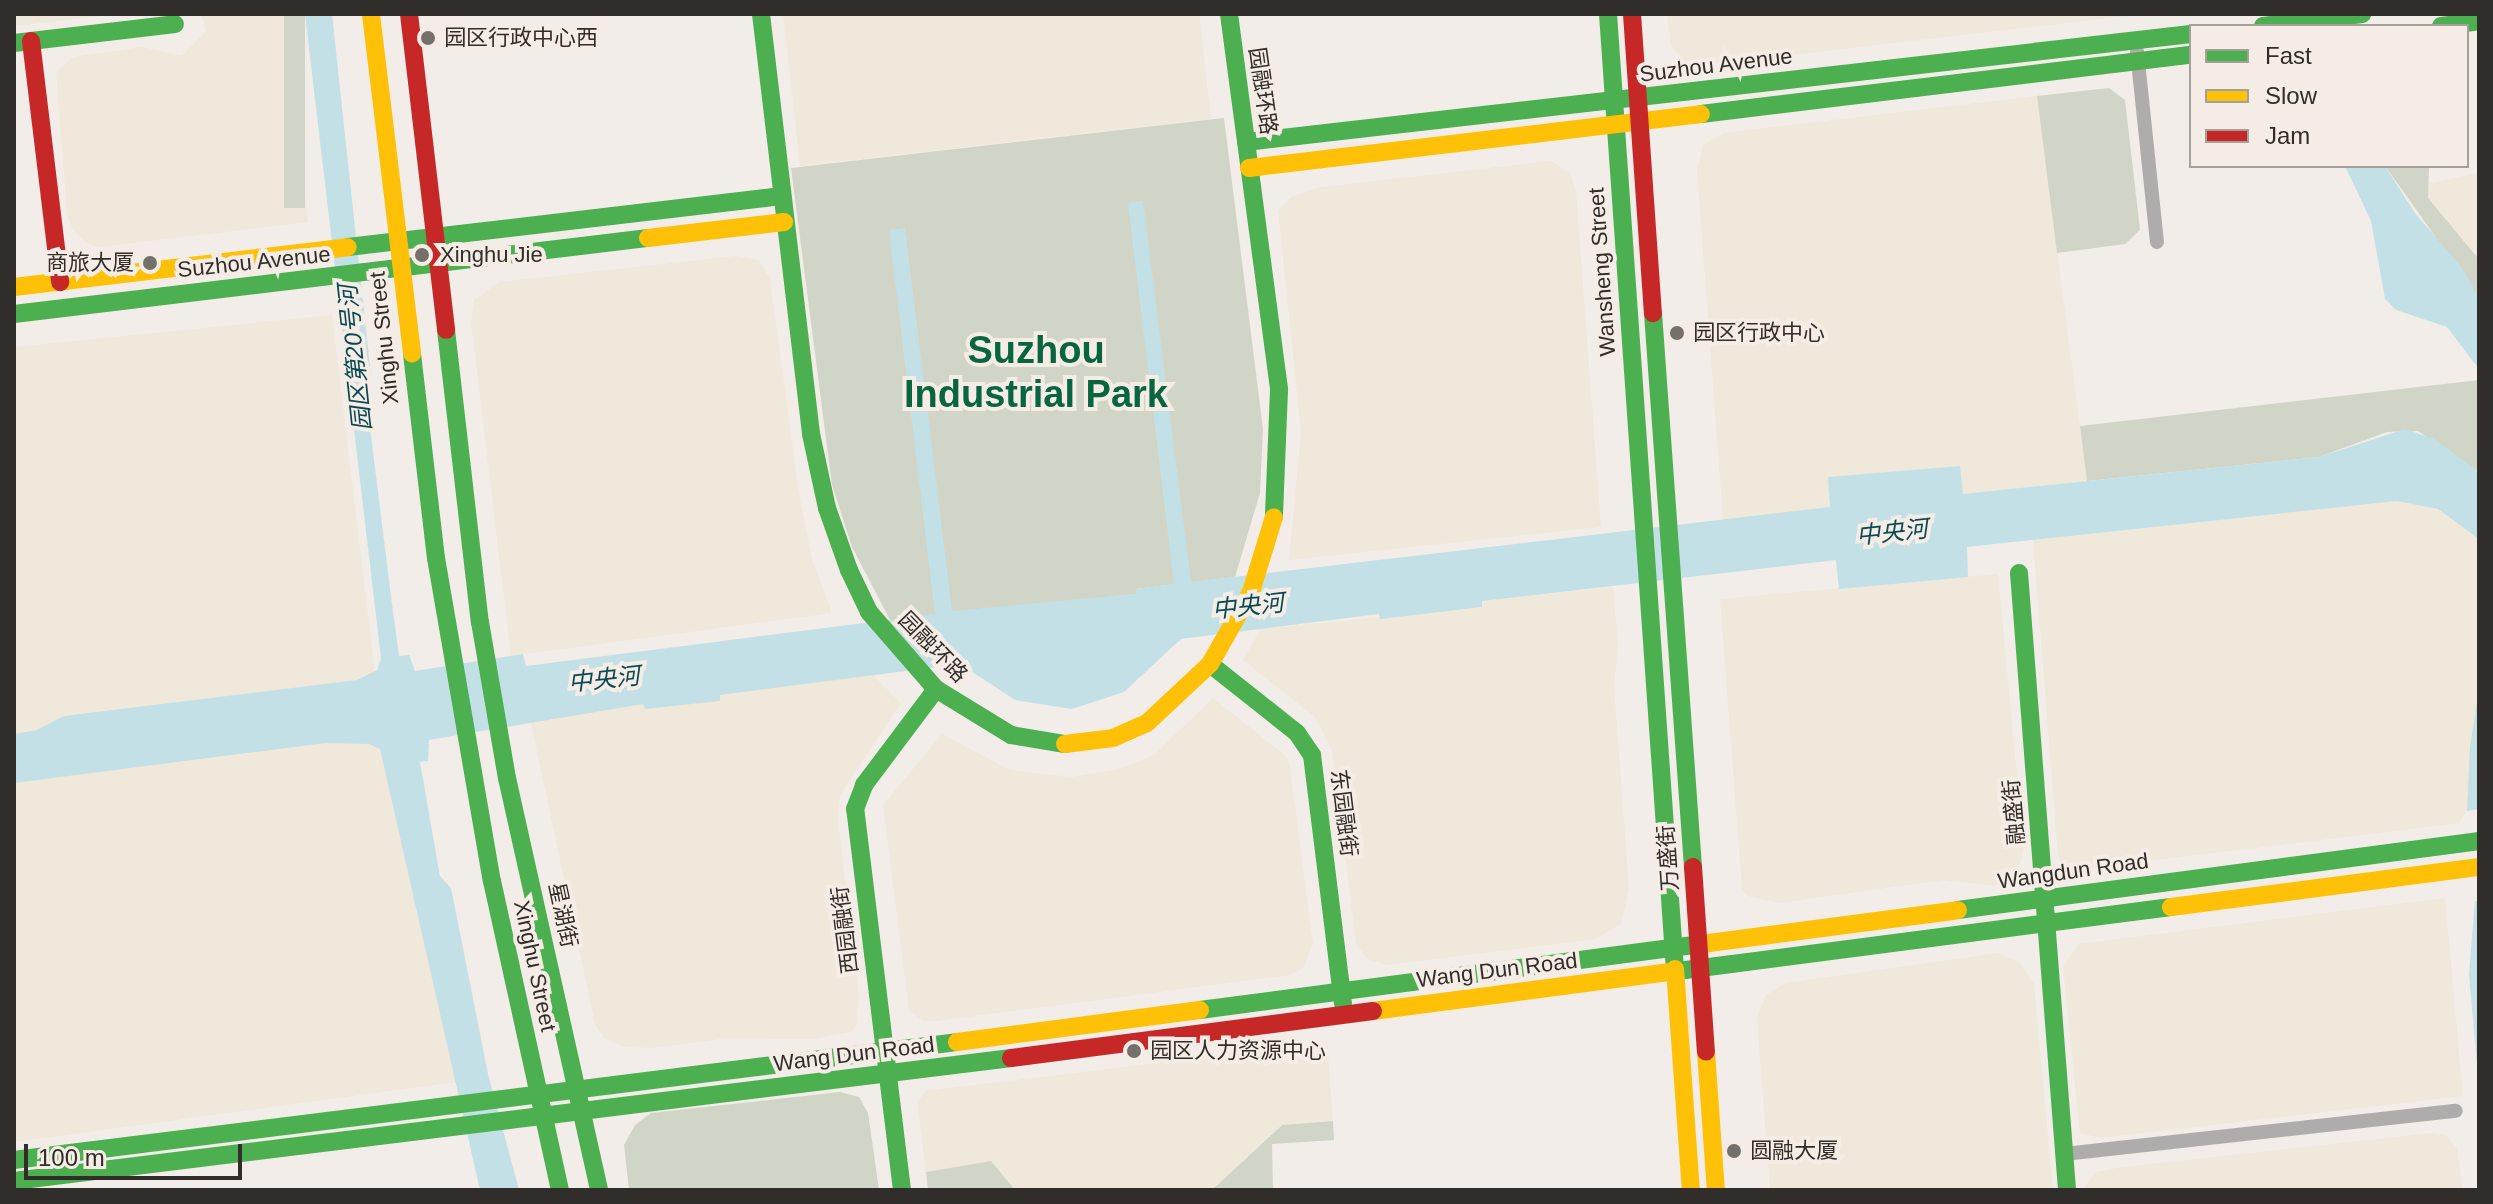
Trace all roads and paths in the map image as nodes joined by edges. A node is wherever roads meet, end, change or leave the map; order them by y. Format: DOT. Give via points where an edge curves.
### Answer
graph roads {
  1 [pos="371,14"];
  2 [pos="409,14"];
  3 [pos="761,14"];
  4 [pos="1229,14"];
  5 [pos="1608,14"];
  6 [pos="1632,14"];
  7 [pos="2362,14"];
  8 [pos="2479,21"];
  9 [pos="175,24"];
  10 [pos="2279,24"];
  11 [pos="2456,24"];
  12 [pos="2189,34"];
  13 [pos="2135,40"];
  14 [pos="23,42"];
  15 [pos="2189,55"];
  16 [pos="2138,61"];
  17 [pos="1637,98"];
  18 [pos="1614,101"];
  19 [pos="1640,119"];
  20 [pos="1615,123"];
  21 [pos="1246,142"];
  22 [pos="1249,168"];
  23 [pos="781,196"];
  24 [pos="784,222"];
  25 [pos="436,240"];
  26 [pos="2157,242"];
  27 [pos="398,244"];
  28 [pos="439,265"];
  29 [pos="400,270"];
  30 [pos="60,282"];
  31 [pos="14,287"];
  32 [pos="14,314"];
  33 [pos="1644,526"];
  34 [pos="2019,573"];
  35 [pos="1215,658"];
  36 [pos="936,689"];
  37 [pos="2479,841"];
  38 [pos="2479,867"];
  39 [pos="2045,898"];
  40 [pos="2047,924"];
  41 [pos="1698,945"];
  42 [pos="1674,948"];
  43 [pos="1701,970"];
  44 [pos="1676,972"];
  45 [pos="1341,992"];
  46 [pos="1344,1014"];
  47 [pos="883,1052"];
  48 [pos="886,1074"];
  49 [pos="577,1092"];
  50 [pos="538,1097"];
  51 [pos="2456,1111"];
  52 [pos="581,1112"];
  53 [pos="543,1116"];
  54 [pos="2064,1154"];
  55 [pos="14,1160"];
  56 [pos="14,1181"];
  57 [pos="560,1190"];
  58 [pos="599,1190"];
  59 [pos="902,1190"];
  60 [pos="1691,1190"];
  61 [pos="1716,1190"];
  62 [pos="2067,1190"];
  1 -- 27 [label="main road, Xinghu Street"];
  2 -- 25 [label="main road"];
  3 -- 23 [label="main road, 园融环路"];
  4 -- 21 [label="main road, 园融环路"];
  5 -- 18 [label="main road, Wansheng Street"];
  6 -- 17 [label="main road"];
  7 -- 10 [label="main road"];
  8 -- 11 [label="main road"];
  9 -- 14 [label="main road"];
  12 -- 13 [label="main road, Suzhou Avenue"];
  13 -- 16 [label="street"];
  13 -- 17 [label="main road, Suzhou Avenue"];
  14 -- 30 [label="main road"];
  15 -- 16 [label="main road, Suzhou Avenue"];
  16 -- 19 [label="main road, Suzhou Avenue"];
  16 -- 26 [label="street"];
  17 -- 18 [label="main road, Suzhou Avenue"];
  17 -- 19 [label="main road"];
  18 -- 20 [label="main road, Wansheng Street"];
  18 -- 21 [label="main road, Suzhou Avenue"];
  19 -- 20 [label="main road, Suzhou Avenue"];
  19 -- 41 [label="main road, 万盛街"];
  20 -- 22 [label="main road, Suzhou Avenue"];
  20 -- 33 [label="main road, Wansheng Street"];
  21 -- 22 [label="main road, 园融环路"];
  22 -- 35 [label="main road, 园融环路" via="1281,431 1276,512 1263,563"];
  23 -- 24 [label="main road, 园融环路"];
  23 -- 25 [label="main road, Suzhou Avenue"];
  24 -- 28 [label="main road, Suzhou Avenue"];
  24 -- 36 [label="main road, 园融环路" via="816,463 835,533 869,612"];
  25 -- 27 [label="main road, Suzhou Avenue"];
  25 -- 28 [label="main road"];
  27 -- 29 [label="main road, Xinghu Street"];
  27 -- 30 [label="main road, Suzhou Avenue"];
  28 -- 29 [label="main road, Suzhou Avenue"];
  28 -- 49 [label="main road, 星湖街" via="484,650"];
  29 -- 32 [label="main road, Suzhou Avenue"];
  29 -- 50 [label="main road, Xinghu Street" via="425,487 492,881"];
  30 -- 31 [label="main road, Suzhou Avenue"];
  33 -- 42 [label="main road, 万盛街"];
  34 -- 39 [label="main road, 融盛街"];
  35 -- 36 [label="main road, 园融环路" via="1147,723 1113,738 1070,745 1011,735"];
  35 -- 45 [label="main road, 东园融街" via="1297,733 1312,755"];
  36 -- 47 [label="main road, 西园融街" via="864,785 855,809"];
  37 -- 39 [label="main road, Wangdun Road"];
  38 -- 40 [label="main road"];
  39 -- 40 [label="main road, 融盛街"];
  39 -- 41 [label="main road, Wangdun Road"];
  40 -- 43 [label="main road"];
  40 -- 54 [label="main road, 融盛街"];
  41 -- 42 [label="main road, Wangdun Road"];
  41 -- 43 [label="main road, 万盛街"];
  42 -- 44 [label="main road, 万盛街"];
  42 -- 45 [label="main road, Wang Dun Road"];
  43 -- 44 [label="main road, Wang Dun Road"];
  43 -- 61 [label="main road, 万盛街"];
  44 -- 46 [label="main road, Wang Dun Road"];
  44 -- 60 [label="main road, 万盛街"];
  45 -- 46 [label="main road, 东园融街"];
  45 -- 47 [label="main road, Wang Dun Road"];
  46 -- 48 [label="main road, Wang Dun Road"];
  47 -- 48 [label="main road, 西园融街"];
  47 -- 49 [label="main road, Wang Dun Road"];
  48 -- 52 [label="main road, Wang Dun Road"];
  48 -- 59 [label="main road, 西园融街"];
  49 -- 50 [label="main road, Wang Dun Road"];
  49 -- 52 [label="main road, 星湖街"];
  50 -- 53 [label="main road"];
  50 -- 55 [label="main road, Wang Dun Road"];
  51 -- 54 [label="street"];
  52 -- 53 [label="main road, Wang Dun Road"];
  52 -- 58 [label="main road, 星湖街"];
  53 -- 56 [label="main road, Wang Dun Road"];
  53 -- 57 [label="main road"];
  54 -- 62 [label="main road, 融盛街"];
}
